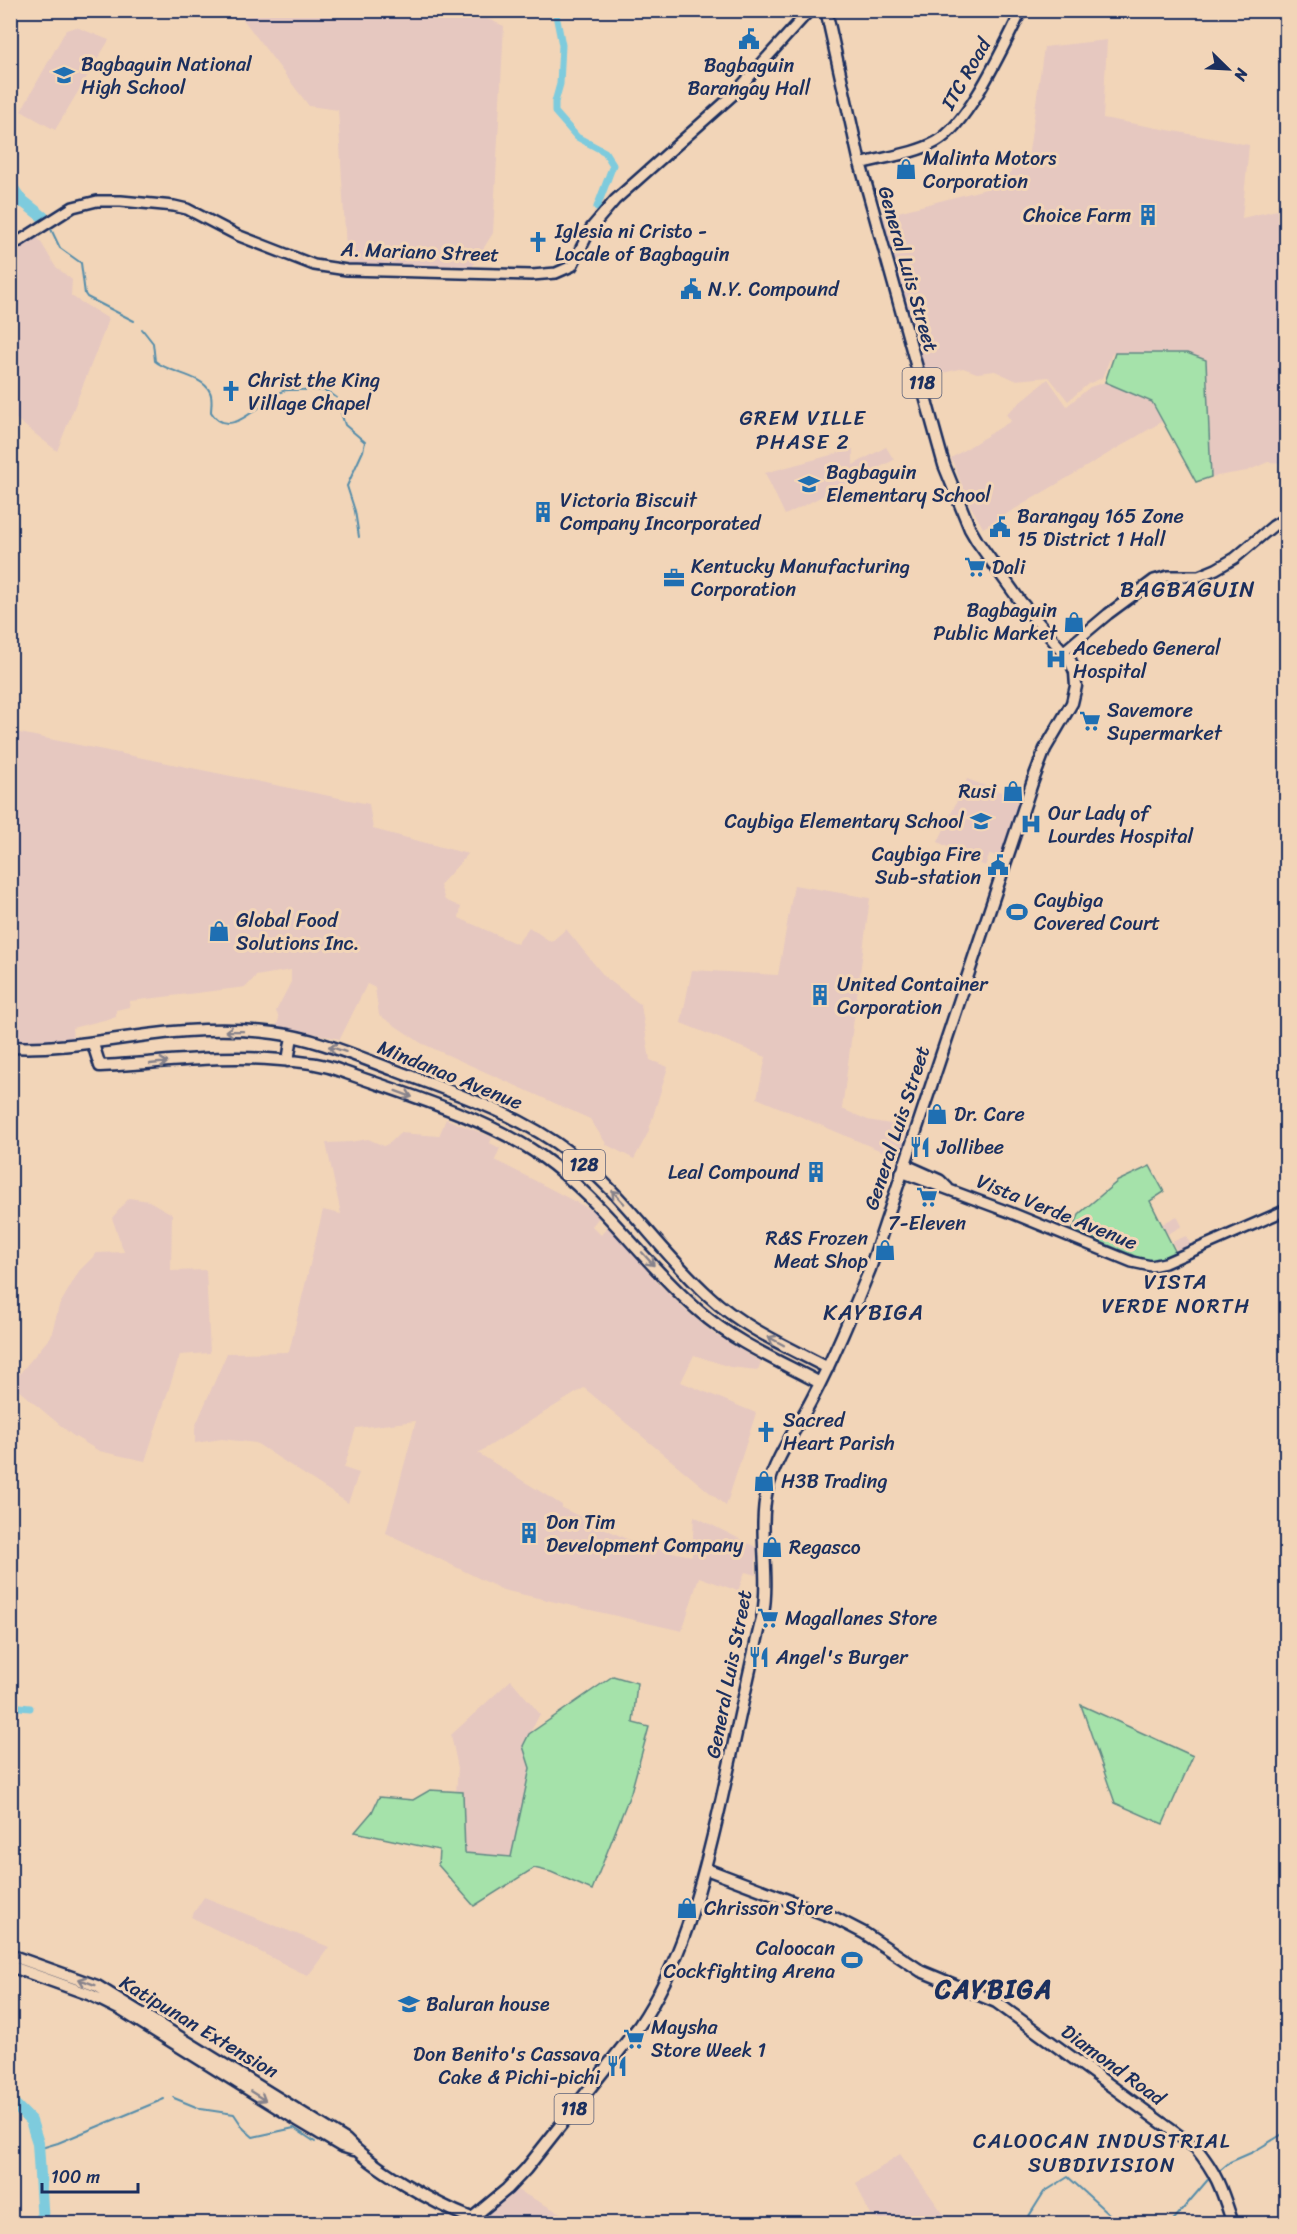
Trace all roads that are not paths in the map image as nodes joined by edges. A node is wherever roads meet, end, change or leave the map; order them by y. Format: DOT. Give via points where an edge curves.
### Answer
graph roads {
  1 [pos="810,10"];
  2 [pos="826,10"];
  3 [pos="1022,10"];
  4 [pos="860,164"];
  5 [pos="10,247"];
  6 [pos="1287,518"];
  7 [pos="1063,652"];
  8 [pos="292,1036"];
  9 [pos="93,1044"];
  10 [pos="10,1047"];
  11 [pos="288,1061"];
  12 [pos="902,1168"];
  13 [pos="1287,1210"];
  14 [pos="644,1226"];
  15 [pos="630,1239"];
  16 [pos="823,1366"];
  17 [pos="809,1378"];
  18 [pos="820,1383"];
  19 [pos="706,1869"];
  20 [pos="10,1955"];
  21 [pos="10,1966"];
  22 [pos="357,2152"];
  23 [pos="468,2221"];
  24 [pos="1233,2223"];
  1 -- 5 [label="street, A. Mariano Street" via="733,95 615,200 591,228 574,263 562,271 532,275 347,270 314,265 237,236 187,209 121,201 82,203"];
  2 -- 4 [label="main road, General Luis Street / 118"];
  3 -- 4 [label="street, ITC Road" via="967,111 953,129 934,143"];
  4 -- 7 [label="main road, General Luis Street / 118" via="942,458 958,501 973,535 997,570"];
  6 -- 7 [label="street" via="1216,569 1199,576 1154,580"];
  7 -- 12 [label="main road, General Luis Street / 118" via="1074,672 1075,694 1045,749 1032,783"];
  8 -- 9 [label="main road, Mindanao Avenue / 128, one-way" via="241,1030 186,1031"];
  8 -- 11 [label="main road"];
  14 -- 8 [label="main road, Mindanao Avenue / 128, one-way" via="614,1192 570,1153 532,1129 482,1103"];
  9 -- 10 [label="main road, Mindanao Avenue / 128" via="42,1049"];
  9 -- 11 [label="main road, Mindanao Avenue / 128, one-way" via="100,1066 212,1058"];
  11 -- 15 [label="main road, Mindanao Avenue / 128, one-way" via="328,1066 510,1137 576,1184"];
  12 -- 13 [label="street, Vista Verde Avenue" via="938,1187 1150,1266"];
  12 -- 16 [label="main road, General Luis Street / 118" via="870,1269"];
  14 -- 15 [label="main road"];
  16 -- 14 [label="main road, Mindanao Avenue / 128, one-way" via="737,1318 711,1298"];
  15 -- 17 [label="main road, Mindanao Avenue / 128, one-way" via="700,1313"];
  16 -- 17 [label="main road"];
  16 -- 18 [label="main road, General Luis Street / 118"];
  17 -- 18 [label="main road, Mindanao Avenue / 128"];
  18 -- 19 [label="main road, General Luis Street / 118" via="767,1490 763,1614"];
  19 -- 23 [label="main road, General Luis Street / 118" via="681,1945 655,2002 639,2026 526,2169"];
  19 -- 24 [label="main road, Diamond Road" via="835,1918 921,1971 996,2002 1193,2145 1215,2174"];
  22 -- 20 [label="main road, Katipunan Extension, one-way" via="346,2140 97,1986"];
  21 -- 22 [label="main road, Katipunan Extension, one-way" via="121,2010 299,2121"];
  22 -- 23 [label="main road, Katipunan Extension"];
}
